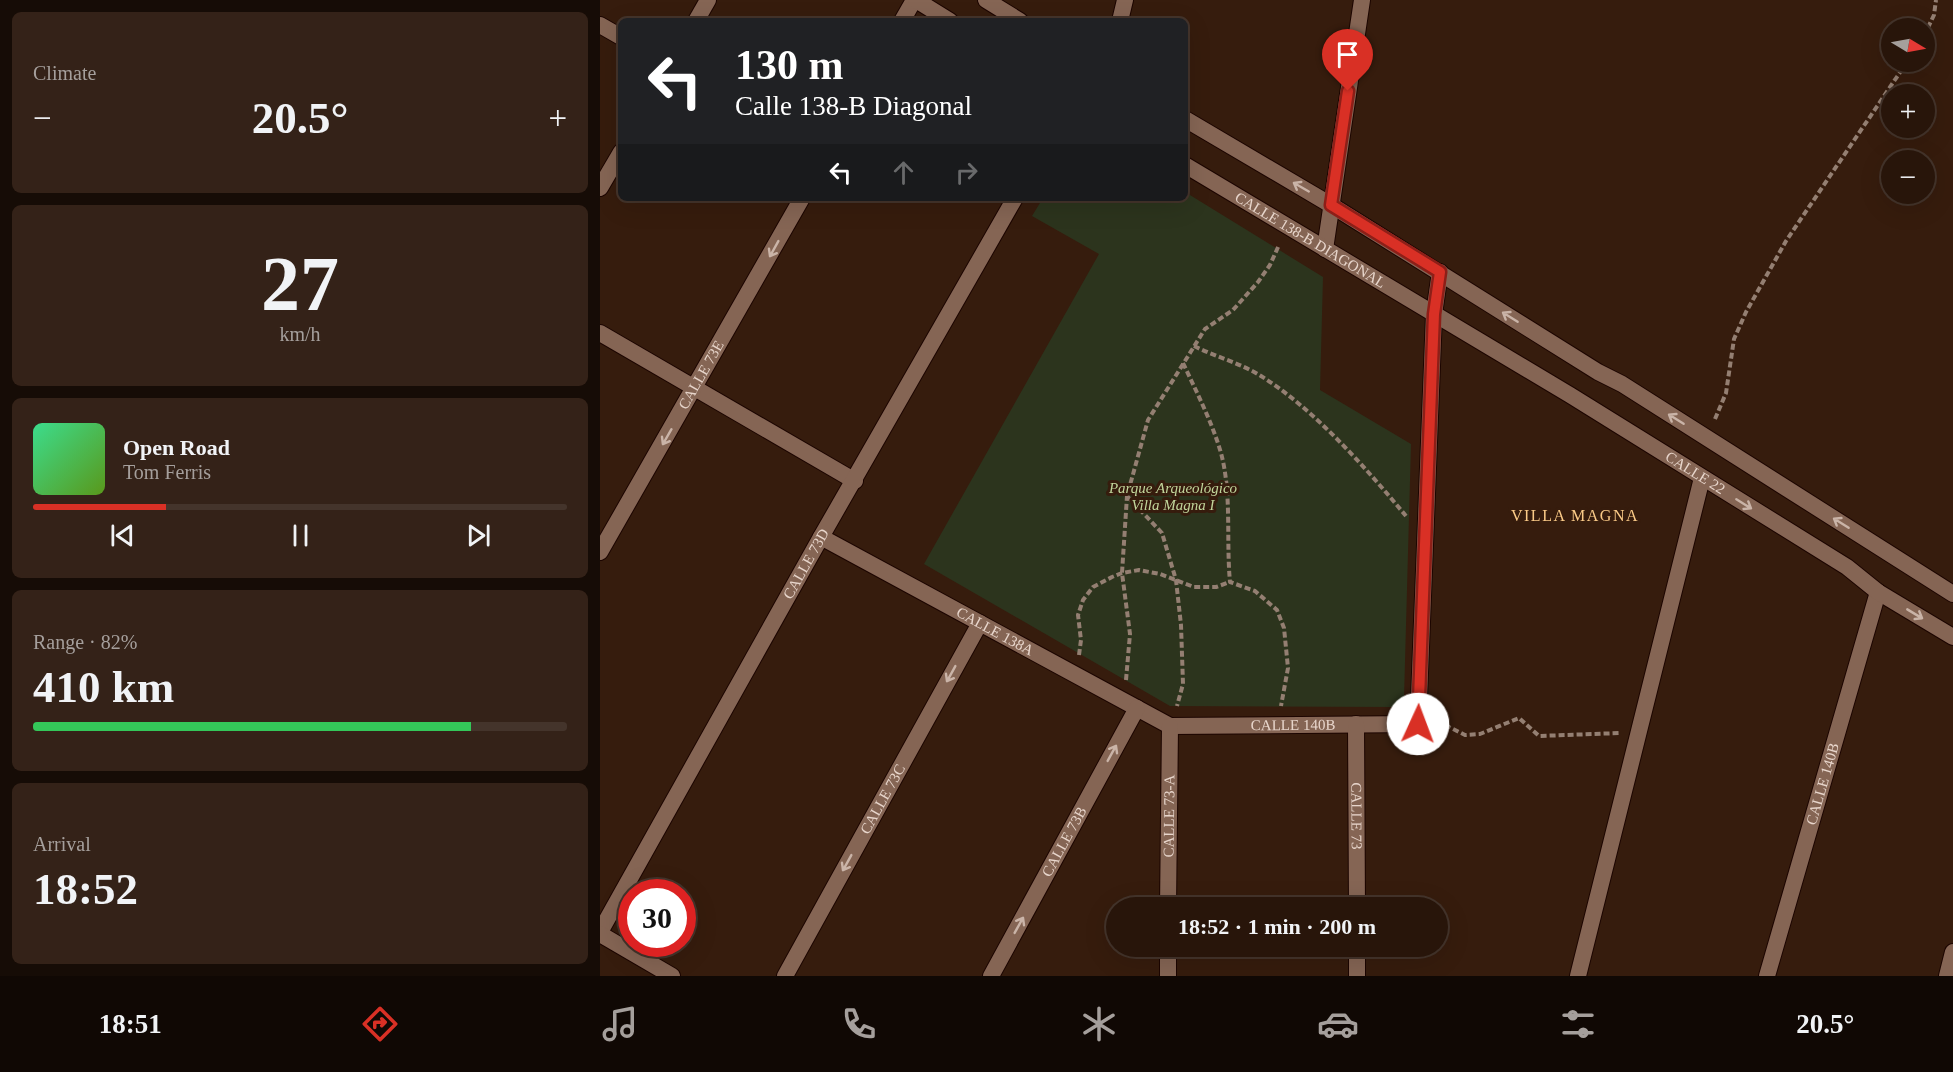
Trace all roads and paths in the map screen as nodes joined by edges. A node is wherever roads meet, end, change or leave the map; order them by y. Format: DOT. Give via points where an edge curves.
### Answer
graph roads {
  1 [pos="708,0"];
  2 [pos="915,0"];
  3 [pos="986,0"];
  4 [pos="1125,0"];
  5 [pos="1362,0"];
  6 [pos="1936,0"];
  7 [pos="698,18"];
  8 [pos="904,18"];
  9 [pos="945,18"];
  10 [pos="1015,18"];
  11 [pos="1121,18"];
  12 [pos="1933,18"];
  13 [pos="600,25"];
  14 [pos="618,35"];
  15 [pos="1900,72"];
  16 [pos="1188,121"];
  17 [pos="618,157"];
  18 [pos="1188,167"];
  19 [pos="600,188"];
  20 [pos="800,201"];
  21 [pos="1013,201"];
  22 [pos="1331,205"];
  23 [pos="1279,245"];
  24 [pos="1325,249"];
  25 [pos="1440,272"];
  26 [pos="1434,314"];
  27 [pos="600,333"];
  28 [pos="1194,346"];
  29 [pos="1183,363"];
  30 [pos="695,388"];
  31 [pos="1712,426"];
  32 [pos="1702,478"];
  33 [pos="855,481"];
  34 [pos="1127,496"];
  35 [pos="1407,517"];
  36 [pos="821,537"];
  37 [pos="600,552"];
  38 [pos="1122,573"];
  39 [pos="1176,580"];
  40 [pos="1230,582"];
  41 [pos="1878,592"];
  42 [pos="1953,594"];
  43 [pos="980,622"];
  44 [pos="1953,637"];
  45 [pos="1078,659"];
  46 [pos="1125,686"];
  47 [pos="1137,708"];
  48 [pos="1280,713"];
  49 [pos="1418,718"];
  50 [pos="1173,719"];
  51 [pos="1356,724"];
  52 [pos="1639,732"];
  53 [pos="1168,897"];
  54 [pos="1357,897"];
  55 [pos="600,933"];
  56 [pos="1953,952"];
  57 [pos="1168,957"];
  58 [pos="1357,957"];
  59 [pos="672,976"];
  60 [pos="785,976"];
  61 [pos="991,976"];
  62 [pos="1168,976"];
  63 [pos="1357,976"];
  64 [pos="1578,976"];
  65 [pos="1767,976"];
  66 [pos="1947,976"];
  1 -- 7 [label="street"];
  2 -- 8 [label="street"];
  2 -- 9 [label="street"];
  3 -- 10 [label="street"];
  4 -- 11 [label="street"];
  5 -- 22 [label="street"];
  6 -- 12 [label="path"];
  13 -- 14 [label="street"];
  15 -- 31 [label="path" via="1786,241 1746,312 1734,339 1726,393"];
  22 -- 16 [label="street, one-way"];
  17 -- 19 [label="street"];
  18 -- 24 [label="street, CALLE 138-B DIAGONAL"];
  20 -- 30 [label="street, CALLE 73E, one-way"];
  21 -- 33 [label="street, CALLE 73D"];
  22 -- 24 [label="street"];
  22 -- 25 [label="street"];
  23 -- 28 [label="path" via="1258,282 1233,310 1205,329"];
  24 -- 26 [label="street, CALLE 138-B DIAGONAL"];
  25 -- 26 [label="street"];
  42 -- 25 [label="street, one-way"];
  26 -- 32 [label="street, CALLE 22"];
  26 -- 49 [label="street"];
  27 -- 30 [label="street"];
  28 -- 29 [label="path"];
  28 -- 35 [label="path" via="1260,375 1304,409"];
  29 -- 34 [label="path" via="1148,420"];
  29 -- 40 [label="path" via="1221,455"];
  30 -- 33 [label="street"];
  30 -- 37 [label="street, CALLE 73E, one-way"];
  32 -- 41 [label="street, CALLE 22, one-way" via="1847,567"];
  32 -- 52 [label="street"];
  33 -- 36 [label="street, CALLE 73D"];
  34 -- 38 [label="path"];
  34 -- 39 [label="path" via="1162,533"];
  36 -- 43 [label="street, CALLE 138A"];
  36 -- 55 [label="street, CALLE 73D"];
  38 -- 39 [label="path" via="1139,570"];
  38 -- 45 [label="path" via="1093,587 1083,600 1078,615 1082,640"];
  38 -- 46 [label="path" via="1130,634"];
  39 -- 40 [label="path" via="1194,587 1216,587"];
  39 -- 50 [label="path" via="1183,684"];
  40 -- 48 [label="path" via="1255,591 1277,610 1284,628 1288,668"];
  41 -- 44 [label="street, CALLE 22, one-way"];
  41 -- 65 [label="street, CALLE 140B"];
  43 -- 47 [label="street, CALLE 138A"];
  43 -- 60 [label="street, CALLE 73C, one-way"];
  47 -- 50 [label="street, CALLE 138A"];
  61 -- 47 [label="street, CALLE 73B, one-way"];
  49 -- 51 [label="street, CALLE 140B"];
  49 -- 52 [label="path" via="1465,735 1480,734 1519,718 1539,736"];
  50 -- 51 [label="street, CALLE 140B"];
  50 -- 53 [label="street, CALLE 73-A"];
  51 -- 54 [label="street, CALLE 73"];
  52 -- 64 [label="street"];
  55 -- 59 [label="street"];
  56 -- 66 [label="street"];
  57 -- 62 [label="street"];
  58 -- 63 [label="street"];
}
